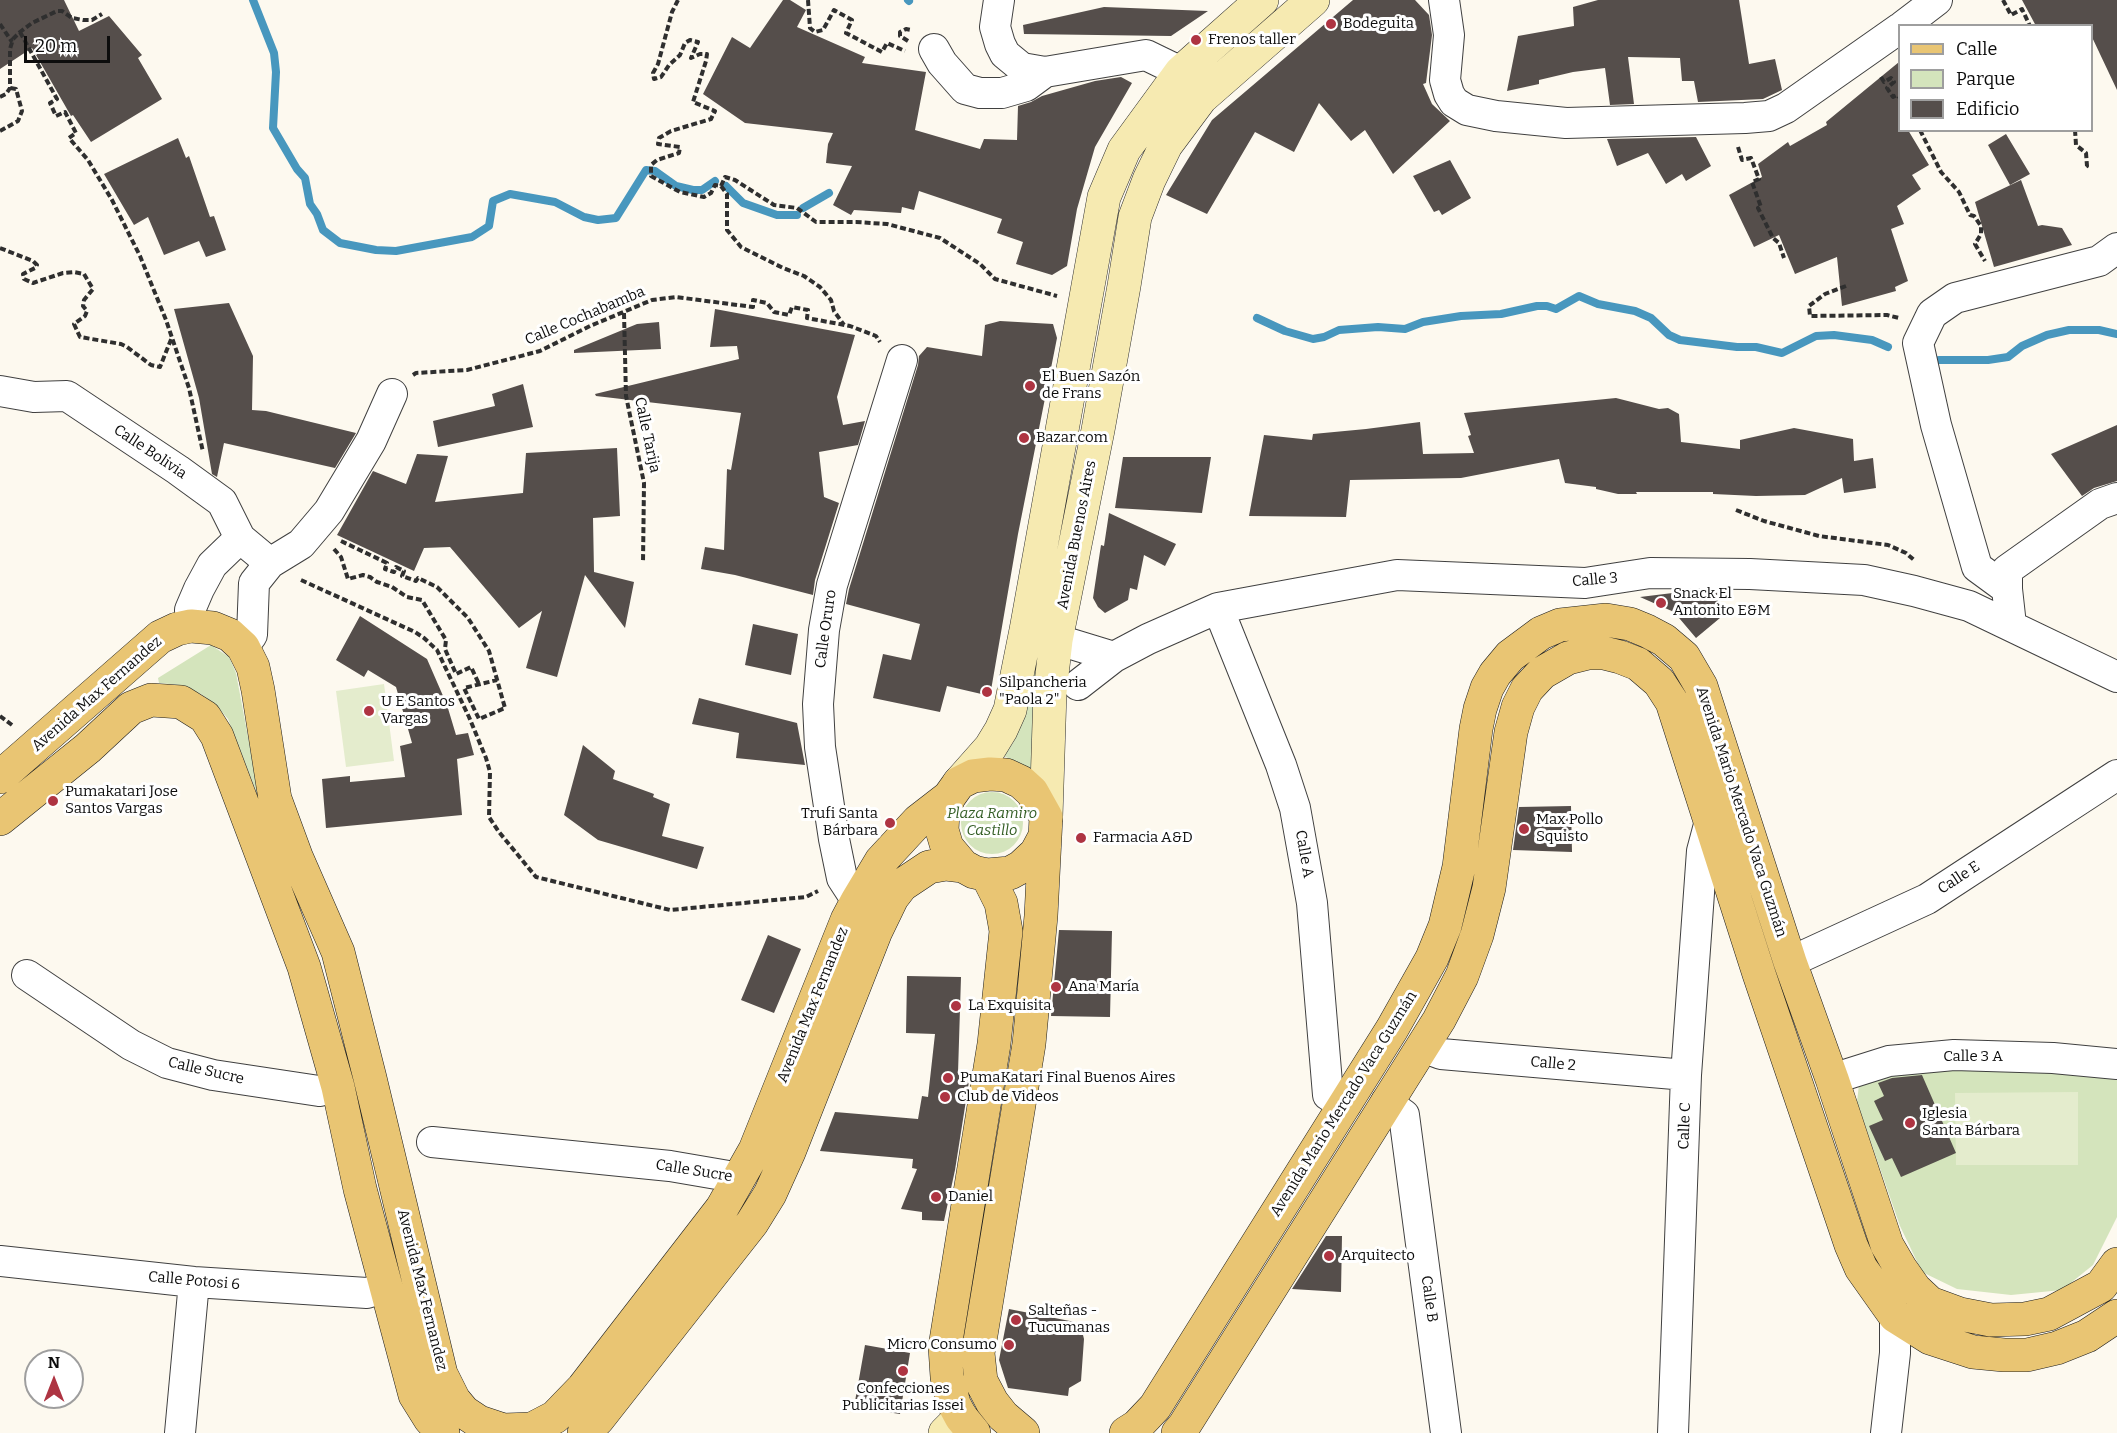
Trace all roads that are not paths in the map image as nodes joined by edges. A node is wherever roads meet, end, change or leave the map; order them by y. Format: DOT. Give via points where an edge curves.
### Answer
graph roads {
  1 [pos="999,0"];
  2 [pos="1262,0"];
  3 [pos="1313,0"];
  4 [pos="1444,0"];
  5 [pos="1937,0"];
  6 [pos="1905,24"];
  7 [pos="1898,29"];
  8 [pos="934,49"];
  9 [pos="1045,72"];
  10 [pos="1181,72"];
  11 [pos="2117,248"];
  12 [pos="902,360"];
  13 [pos="0,391"];
  14 [pos="392,394"];
  15 [pos="2117,498"];
  16 [pos="240,538"];
  17 [pos="270,563"];
  18 [pos="1585,583"];
  19 [pos="2007,590"];
  20 [pos="1218,608"];
  21 [pos="1586,621"];
  22 [pos="2011,625"];
  23 [pos="191,626"];
  24 [pos="1041,635"];
  25 [pos="243,647"];
  26 [pos="1588,653"];
  27 [pos="1114,657"];
  28 [pos="2117,676"];
  29 [pos="1078,685"];
  30 [pos="2117,775"];
  31 [pos="0,777"];
  32 [pos="954,790"];
  33 [pos="1743,812"];
  34 [pos="0,819"];
  35 [pos="1710,821"];
  36 [pos="1045,827"];
  37 [pos="975,871"];
  38 [pos="850,890"];
  39 [pos="1790,962"];
  40 [pos="1759,974"];
  41 [pos="27,975"];
  42 [pos="1392,1029"];
  43 [pos="1422,1047"];
  44 [pos="2117,1064"];
  45 [pos="1686,1075"];
  46 [pos="370,1078"];
  47 [pos="1832,1078"];
  48 [pos="338,1087"];
  49 [pos="1386,1102"];
  50 [pos="1346,1104"];
  51 [pos="432,1142"];
  52 [pos="740,1178"];
  53 [pos="770,1194"];
  54 [pos="0,1261"];
  55 [pos="420,1280"];
  56 [pos="194,1282"];
  57 [pos="2112,1284"];
  58 [pos="387,1287"];
  59 [pos="1915,1289"];
  60 [pos="1895,1316"];
  61 [pos="2117,1316"];
  62 [pos="992,1402"];
  63 [pos="436,1421"];
  64 [pos="960,1428"];
  65 [pos="180,1433"];
  66 [pos="584,1433"];
  67 [pos="1023,1433"];
  68 [pos="1126,1433"];
  69 [pos="1178,1433"];
  70 [pos="1446,1433"];
  71 [pos="1673,1433"];
  72 [pos="1886,1433"];
  1 -- 9 [label="street" via="994,27 1005,54 1022,68"];
  2 -- 10 [label="main road, Avenida Buenos Aires"];
  3 -- 24 [label="main road, Avenida Buenos Aires" via="1201,98 1166,145 1149,180 1135,217 1100,419"];
  4 -- 7 [label="street" via="1449,35 1445,80 1454,102 1467,110 1496,116 1566,123 1769,116"];
  5 -- 6 [label="street"];
  8 -- 9 [label="street" via="965,88 980,93 1002,93 1026,86"];
  9 -- 10 [label="street" via="1146,55"];
  10 -- 24 [label="main road, Avenida Buenos Aires" via="1124,150 1104,197 1084,302"];
  11 -- 19 [label="street" via="2098,261 1955,298 1932,314 1918,343 1936,425 1977,567"];
  12 -- 38 [label="street, Calle Oruro" via="832,585 824,630 819,747 834,839"];
  13 -- 16 [label="street, Calle Bolivia" via="34,397 67,396 222,502"];
  14 -- 17 [label="street" via="329,511 301,544"];
  15 -- 19 [label="street" via="2100,504 2007,570"];
  16 -- 17 [label="street, Calle Bolivia"];
  16 -- 23 [label="street" via="212,565 199,588 190,610"];
  17 -- 25 [label="street" via="254,583 252,635"];
  18 -- 20 [label="street, Calle 3" via="1398,575"];
  18 -- 21 [label="street"];
  18 -- 22 [label="street, Calle 3" via="1650,573 1864,580 1969,606"];
  19 -- 22 [label="street"];
  20 -- 27 [label="street, Calle 3"];
  20 -- 50 [label="street, Calle A" via="1295,808 1312,903 1328,1095"];
  21 -- 26 [label="main road"];
  21 -- 33 [label="main road, Avenida Mario Mercado Vaca Guzmán" via="1630,624 1664,640 1684,657 1701,686"];
  21 -- 42 [label="main road, Avenida Mario Mercado Vaca Guzmán" via="1560,625 1523,644 1487,688 1478,719 1459,867 1445,926 1432,958"];
  22 -- 28 [label="street, Calle 3"];
  23 -- 25 [label="main road, Avenida Max Fernandez" via="213,628 230,635"];
  23 -- 31 [label="main road, Avenida Max Fernandez" via="160,637"];
  24 -- 27 [label="street"];
  24 -- 32 [label="main road, Avenida Buenos Aires" via="1001,730"];
  24 -- 36 [label="main road, Avenida Buenos Aires" via="1050,692"];
  25 -- 46 [label="main road, Avenida Max Fernandez" via="258,690 275,799 338,952"];
  26 -- 35 [label="main road" via="1630,660 1659,682 1672,702"];
  26 -- 43 [label="main road" via="1568,658 1542,673 1527,689 1518,707 1489,888 1477,935 1462,976"];
  27 -- 29 [label="street, Calle 3"];
  30 -- 39 [label="street, Calle E" via="1927,899"];
  32 -- 36 [label="main road" via="973,776 1006,775 1032,792"];
  32 -- 37 [label="main road" via="943,813 942,830 947,846"];
  32 -- 38 [label="main road, Avenida Max Fernandez" via="918,820"];
  33 -- 35 [label="main road"];
  33 -- 39 [label="main road, Avenida Mario Mercado Vaca Guzmán"];
  34 -- 48 [label="main road, Avenida Max Fernandez" via="131,708 151,700 181,702 205,717 217,736 286,916"];
  35 -- 40 [label="main road"];
  35 -- 45 [label="street, Calle C" via="1702,851"];
  36 -- 37 [label="main road" via="1036,853 1011,873"];
  36 -- 62 [label="main road, Avenida Buenos Aires" via="1029,1044 978,1353 981,1381"];
  37 -- 53 [label="main road, Avenida Max Fernandez" via="946,864 929,867 902,885 891,898"];
  37 -- 64 [label="main road" via="1001,903 1006,931 994,1044 945,1347 947,1377"];
  38 -- 52 [label="main road, Avenida Max Fernandez" via="847,920 755,1150"];
  39 -- 40 [label="main road"];
  39 -- 47 [label="main road, Avenida Mario Mercado Vaca Guzmán"];
  40 -- 60 [label="main road" via="1851,1245 1861,1268"];
  41 -- 48 [label="street, Calle Sucre" via="131,1046 167,1063 213,1075 320,1091"];
  42 -- 43 [label="main road"];
  42 -- 50 [label="main road, Avenida Mario Mercado Vaca Guzmán"];
  43 -- 45 [label="street, Calle 2" via="1441,1054"];
  43 -- 49 [label="main road"];
  44 -- 47 [label="street, Calle 3 A" via="1954,1055 1889,1061"];
  45 -- 71 [label="street, Calle C"];
  46 -- 48 [label="main road"];
  46 -- 55 [label="main road, Avenida Max Fernandez"];
  47 -- 59 [label="main road, Avenida Mario Mercado Vaca Guzmán" via="1887,1245"];
  48 -- 58 [label="main road, Avenida Max Fernandez"];
  49 -- 69 [label="main road"];
  49 -- 70 [label="street, Calle B" via="1404,1115"];
  50 -- 68 [label="main road, Avenida Mario Mercado Vaca Guzmán" via="1155,1407"];
  51 -- 52 [label="street, Calle Sucre" via="670,1166"];
  52 -- 53 [label="main road"];
  52 -- 63 [label="main road, Avenida Max Fernandez" via="722,1208 591,1379 555,1417 532,1429 503,1430 464,1412"];
  53 -- 66 [label="main road, Avenida Max Fernandez" via="752,1223"];
  54 -- 56 [label="street, Calle Potosi 6"];
  55 -- 58 [label="main road"];
  55 -- 63 [label="main road, Avenida Max Fernandez" via="441,1374"];
  56 -- 58 [label="street, Calle Potosi 6" via="367,1293"];
  56 -- 65 [label="street"];
  57 -- 59 [label="main road, Avenida Mario Mercado Vaca Guzmán" via="2049,1314 1990,1320 1930,1303"];
  58 -- 63 [label="main road, Avenida Max Fernandez" via="415,1395"];
  59 -- 60 [label="main road"];
  60 -- 61 [label="main road" via="1930,1338 1973,1352 2004,1355 2057,1348 2087,1336"];
  60 -- 72 [label="street"];
  62 -- 64 [label="main road"];
  62 -- 67 [label="main road"];
}
